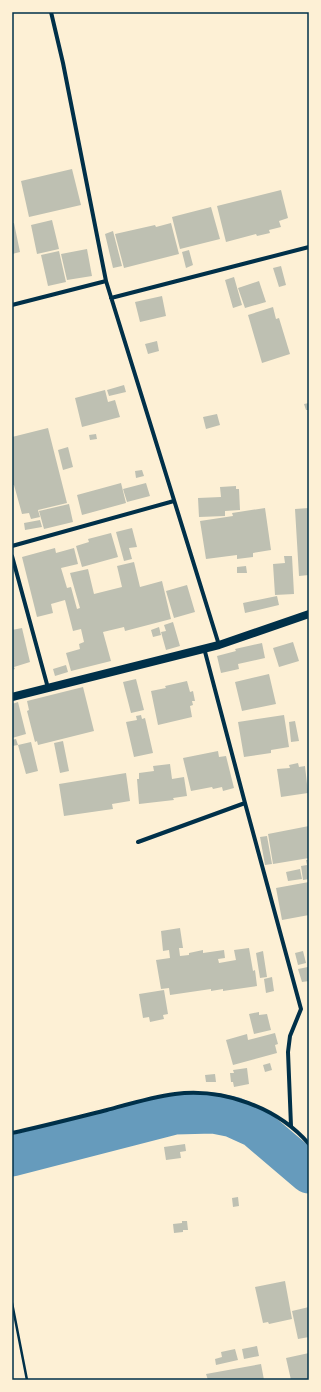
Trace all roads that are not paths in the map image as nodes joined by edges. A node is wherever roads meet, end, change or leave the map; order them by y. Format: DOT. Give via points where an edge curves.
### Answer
graph roads {
  1 [pos="51,12"];
  2 [pos="309,247"];
  3 [pos="106,281"];
  4 [pos="111,298"];
  5 [pos="12,305"];
  6 [pos="174,501"];
  7 [pos="12,546"];
  8 [pos="12,556"];
  9 [pos="309,614"];
  10 [pos="219,645"];
  11 [pos="204,648"];
  12 [pos="48,688"];
  13 [pos="12,696"];
  14 [pos="245,803"];
  15 [pos="138,842"];
  16 [pos="291,1126"];
  17 [pos="12,1133"];
  18 [pos="309,1144"];
  1 -- 3 [label="street"];
  2 -- 4 [label="street"];
  3 -- 4 [label="street"];
  3 -- 5 [label="street"];
  4 -- 6 [label="street"];
  6 -- 7 [label="street"];
  6 -- 10 [label="street"];
  8 -- 12 [label="street"];
  9 -- 10 [label="main road"];
  10 -- 11 [label="main road"];
  11 -- 12 [label="main road"];
  11 -- 14 [label="street"];
  12 -- 13 [label="main road"];
  14 -- 15 [label="street"];
  14 -- 16 [label="street" via="301,1009 290,1036 288,1052"];
  16 -- 17 [label="street" via="271,1113 238,1099 208,1093 175,1094"];
  16 -- 18 [label="street"];
}
